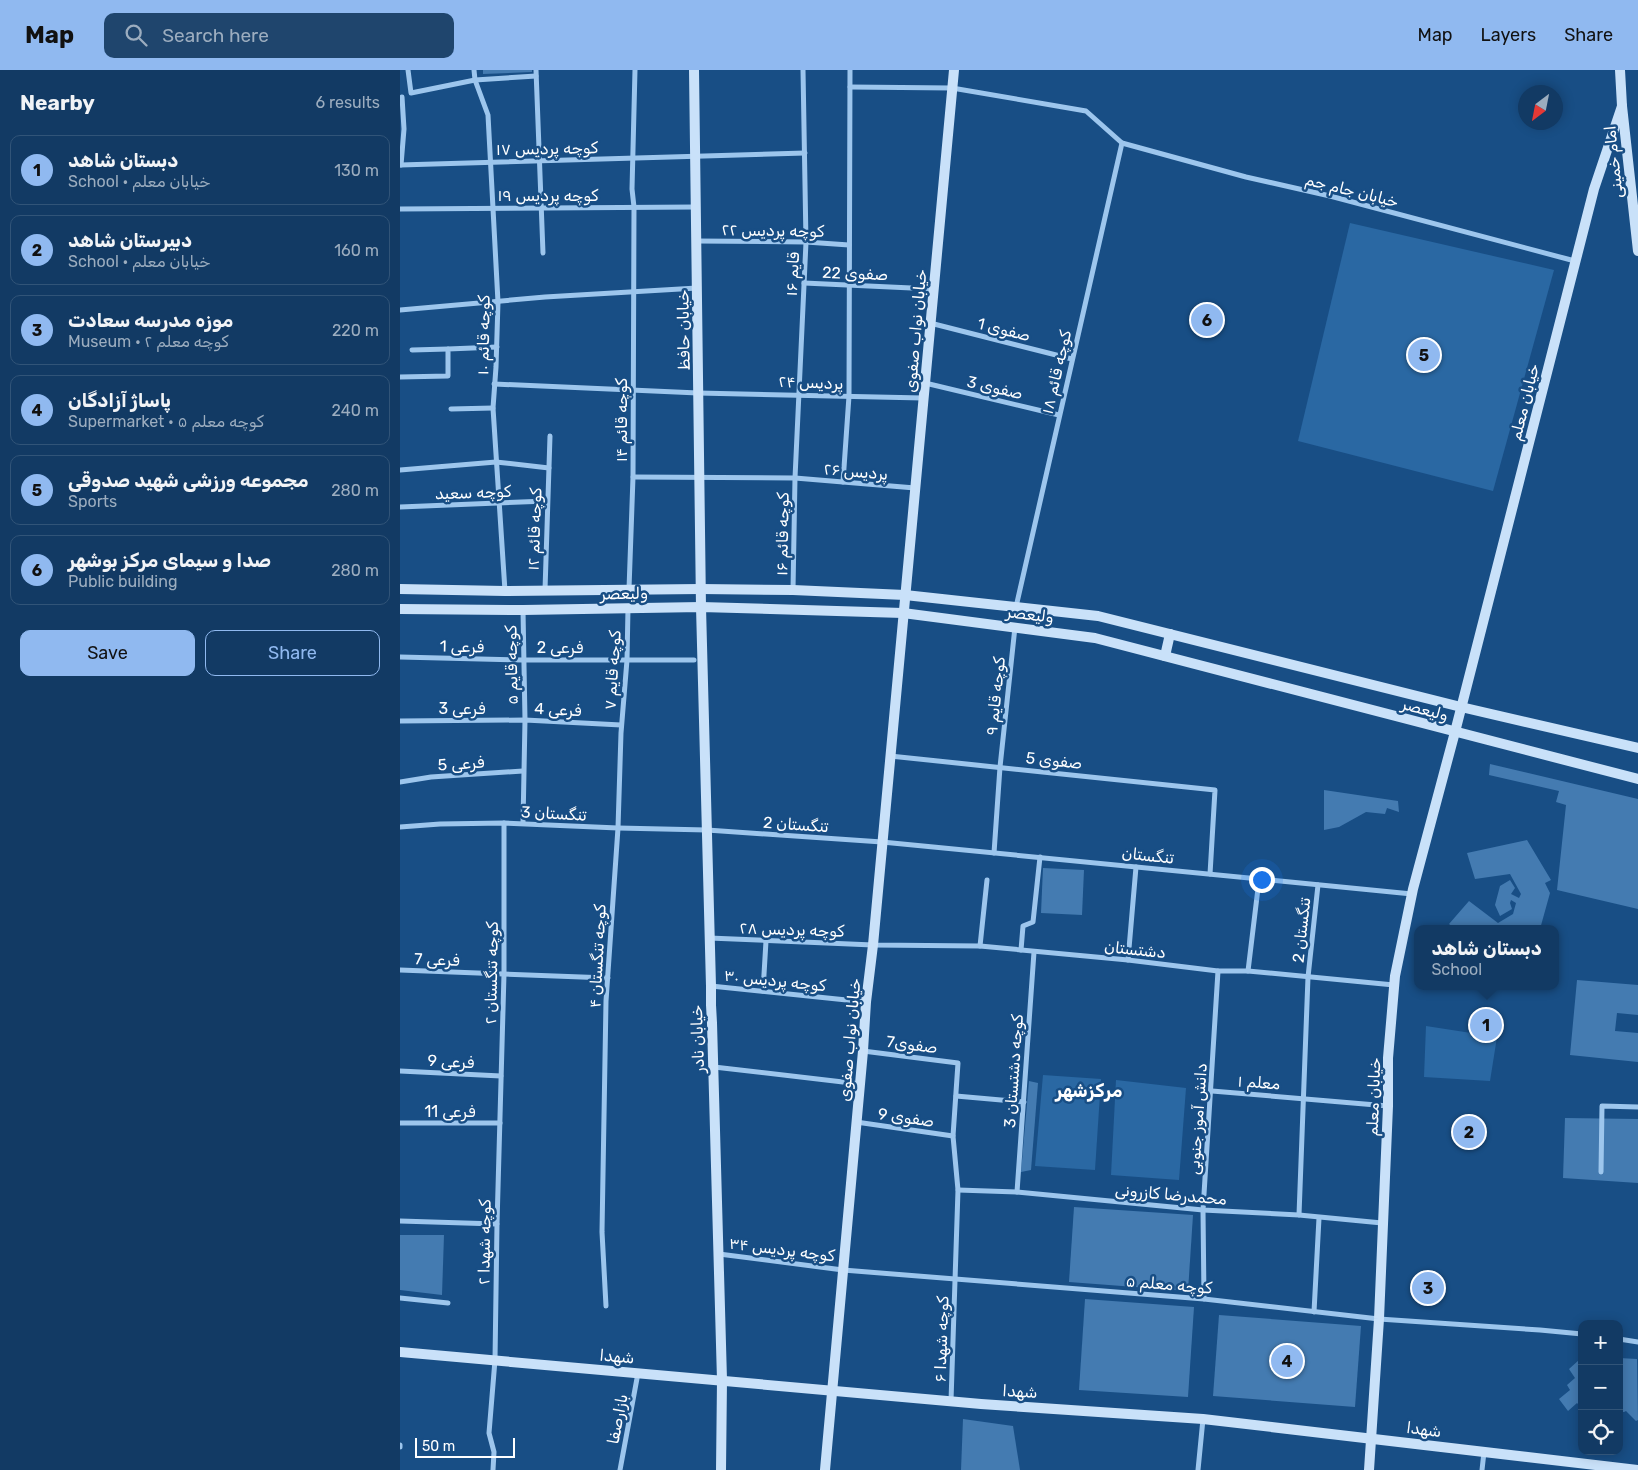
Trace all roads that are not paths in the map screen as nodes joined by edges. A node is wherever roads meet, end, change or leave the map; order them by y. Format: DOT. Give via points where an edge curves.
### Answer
graph roads {
  1 [pos="408,70"];
  2 [pos="474,70"];
  3 [pos="536,70"];
  4 [pos="635,70"];
  5 [pos="694,70"];
  6 [pos="804,70"];
  7 [pos="850,70"];
  8 [pos="954,70"];
  9 [pos="1620,70"];
  10 [pos="536,76"];
  11 [pos="475,80"];
  12 [pos="850,87"];
  13 [pos="952,88"];
  14 [pos="410,93"];
  15 [pos="401,97"];
  16 [pos="1622,106"];
  17 [pos="402,129"];
  18 [pos="1122,143"];
  19 [pos="805,153"];
  20 [pos="694,156"];
  21 [pos="633,159"];
  22 [pos="540,160"];
  23 [pos="491,161"];
  24 [pos="401,165"];
  25 [pos="696,206"];
  26 [pos="541,207"];
  27 [pos="634,207"];
  28 [pos="492,208"];
  29 [pos="400,209"];
  30 [pos="696,241"];
  31 [pos="806,242"];
  32 [pos="848,245"];
  33 [pos="1638,251"];
  34 [pos="543,253"];
  35 [pos="1576,261"];
  36 [pos="804,283"];
  37 [pos="849,284"];
  38 [pos="697,288"];
  39 [pos="934,289"];
  40 [pos="634,291"];
  41 [pos="498,302"];
  42 [pos="400,310"];
  43 [pos="930,323"];
  44 [pos="496,346"];
  45 [pos="448,349"];
  46 [pos="412,350"];
  47 [pos="1072,360"];
  48 [pos="400,377"];
  49 [pos="925,383"];
  50 [pos="494,384"];
  51 [pos="634,389"];
  52 [pos="698,392"];
  53 [pos="799,394"];
  54 [pos="849,396"];
  55 [pos="923,398"];
  56 [pos="493,408"];
  57 [pos="452,409"];
  58 [pos="1060,415"];
  59 [pos="550,436"];
  60 [pos="496,462"];
  61 [pos="549,468"];
  62 [pos="400,470"];
  63 [pos="633,477"];
  64 [pos="700,477"];
  65 [pos="796,478"];
  66 [pos="843,482"];
  67 [pos="915,488"];
  68 [pos="546,501"];
  69 [pos="499,504"];
  70 [pos="400,507"];
  71 [pos="400,589"];
  72 [pos="701,589"];
  73 [pos="545,590"];
  74 [pos="629,590"];
  75 [pos="793,590"];
  76 [pos="505,591"];
  77 [pos="905,595"];
  78 [pos="701,607"];
  79 [pos="1016,607"];
  80 [pos="628,608"];
  81 [pos="400,609"];
  82 [pos="523,610"];
  83 [pos="904,613"];
  84 [pos="1015,627"];
  85 [pos="1170,634"];
  86 [pos="1165,656"];
  87 [pos="400,657"];
  88 [pos="523,660"];
  89 [pos="627,660"];
  90 [pos="694,660"];
  91 [pos="1461,707"];
  92 [pos="524,720"];
  93 [pos="400,721"];
  94 [pos="621,725"];
  95 [pos="1456,732"];
  96 [pos="1638,748"];
  97 [pos="890,756"];
  98 [pos="1000,767"];
  99 [pos="523,771"];
  100 [pos="1638,779"];
  101 [pos="400,782"];
  102 [pos="504,823"];
  103 [pos="524,824"];
  104 [pos="400,827"];
  105 [pos="618,828"];
  106 [pos="707,830"];
  107 [pos="882,842"];
  108 [pos="994,853"];
  109 [pos="1040,857"];
  110 [pos="1136,867"];
  111 [pos="1210,874"];
  112 [pos="987,880"];
  113 [pos="1259,880"];
  114 [pos="1318,885"];
  115 [pos="1412,894"];
  116 [pos="709,938"];
  117 [pos="766,941"];
  118 [pos="873,944"];
  119 [pos="980,946"];
  120 [pos="1021,950"];
  121 [pos="1034,952"];
  122 [pos="1128,960"];
  123 [pos="400,970"];
  124 [pos="1218,971"];
  125 [pos="1248,971"];
  126 [pos="504,974"];
  127 [pos="1308,977"];
  128 [pos="608,978"];
  129 [pos="1394,985"];
  130 [pos="712,986"];
  131 [pos="763,991"];
  132 [pos="866,1002"];
  133 [pos="863,1051"];
  134 [pos="958,1062"];
  135 [pos="714,1067"];
  136 [pos="400,1071"];
  137 [pos="501,1076"];
  138 [pos="860,1084"];
  139 [pos="1212,1091"];
  140 [pos="956,1096"];
  141 [pos="1304,1098"];
  142 [pos="1024,1102"];
  143 [pos="1388,1106"];
  144 [pos="1638,1107"];
  145 [pos="856,1122"];
  146 [pos="400,1123"];
  147 [pos="500,1123"];
  148 [pos="952,1136"];
  149 [pos="1601,1172"];
  150 [pos="958,1190"];
  151 [pos="1017,1192"];
  152 [pos="1203,1210"];
  153 [pos="1300,1215"];
  154 [pos="1319,1218"];
  155 [pos="400,1220"];
  156 [pos="1382,1223"];
  157 [pos="497,1224"];
  158 [pos="719,1254"];
  159 [pos="843,1270"];
  160 [pos="956,1279"];
  161 [pos="400,1298"];
  162 [pos="1204,1299"];
  163 [pos="448,1303"];
  164 [pos="606,1306"];
  165 [pos="1314,1312"];
  166 [pos="1379,1318"];
  167 [pos="1578,1334"];
  168 [pos="1623,1340"];
  169 [pos="1638,1342"];
  170 [pos="400,1352"];
  171 [pos="496,1360"];
  172 [pos="638,1373"];
  173 [pos="722,1380"];
  174 [pos="832,1390"];
  175 [pos="951,1401"];
  176 [pos="1203,1419"];
  177 [pos="1371,1438"];
  178 [pos="1484,1451"];
  179 [pos="493,1470"];
  180 [pos="620,1470"];
  181 [pos="721,1470"];
  182 [pos="825,1470"];
  183 [pos="1198,1470"];
  184 [pos="1369,1470"];
  185 [pos="1482,1470"];
  186 [pos="1638,1470"];
  1 -- 14 [label="street"];
  2 -- 11 [label="street, کوچه قائم ۱۰"];
  3 -- 10 [label="street"];
  4 -- 21 [label="street, کوچه قائم ۱۴"];
  5 -- 20 [label="street, خیابان حافظ"];
  6 -- 19 [label="street, قایم ۱۶"];
  7 -- 12 [label="street"];
  8 -- 13 [label="street, خیابان نواب صفوی"];
  9 -- 16 [label="street, امام خمینی"];
  10 -- 11 [label="street"];
  10 -- 22 [label="street"];
  11 -- 14 [label="street"];
  11 -- 23 [label="street, کوچه قائم ۱۰" via="488,115"];
  12 -- 13 [label="street"];
  12 -- 32 [label="street"];
  13 -- 18 [label="street" via="1086,111"];
  13 -- 39 [label="street, خیابان نواب صفوی"];
  14 -- 15 [label="street"];
  15 -- 17 [label="street"];
  16 -- 33 [label="street, امام خمینی"];
  16 -- 35 [label="street, خیابان معلم" via="1594,189"];
  17 -- 24 [label="street"];
  18 -- 35 [label="street, خیابان جام جم"];
  18 -- 47 [label="street, کوچه قائم ۱۸"];
  19 -- 20 [label="street, کوچه پردیس ۱۷"];
  19 -- 31 [label="street, قایم ۱۶"];
  20 -- 21 [label="street, کوچه پردیس ۱۷"];
  20 -- 25 [label="street, خیابان حافظ"];
  21 -- 22 [label="street, کوچه پردیس ۱۷"];
  21 -- 27 [label="street, کوچه قائم ۱۴"];
  22 -- 23 [label="street, کوچه پردیس ۱۷"];
  22 -- 26 [label="street"];
  23 -- 24 [label="street, کوچه پردیس ۱۷"];
  23 -- 28 [label="street, کوچه قائم ۱۰"];
  25 -- 27 [label="street, کوچه پردیس ۱۹"];
  25 -- 30 [label="street, خیابان حافظ"];
  26 -- 27 [label="street, کوچه پردیس ۱۹"];
  26 -- 28 [label="street, کوچه پردیس ۱۹"];
  26 -- 34 [label="street"];
  27 -- 40 [label="street, کوچه قائم ۱۴"];
  28 -- 29 [label="street, کوچه پردیس ۱۹"];
  28 -- 41 [label="street, کوچه قائم ۱۰"];
  30 -- 31 [label="street, کوچه پردیس ۲۲"];
  30 -- 38 [label="street, خیابان حافظ"];
  31 -- 32 [label="street, کوچه پردیس ۲۲"];
  31 -- 36 [label="street, قایم ۱۶"];
  32 -- 37 [label="street"];
  35 -- 91 [label="street, خیابان معلم"];
  36 -- 37 [label="street, صفوی 22"];
  36 -- 53 [label="street, قایم ۱۶"];
  37 -- 39 [label="street, صفوی 22"];
  37 -- 54 [label="street"];
  38 -- 40 [label="street"];
  38 -- 52 [label="street, خیابان حافظ"];
  39 -- 43 [label="street, خیابان نواب صفوی"];
  40 -- 41 [label="street"];
  40 -- 51 [label="street, کوچه قائم ۱۴"];
  41 -- 42 [label="street"];
  41 -- 44 [label="street, کوچه قائم ۱۰"];
  43 -- 47 [label="street, صفوی 1"];
  43 -- 49 [label="street, خیابان نواب صفوی"];
  44 -- 45 [label="street"];
  44 -- 50 [label="street, کوچه قائم ۱۰"];
  45 -- 46 [label="street"];
  45 -- 48 [label="street" via="448,376"];
  47 -- 58 [label="street, کوچه قائم ۱۸"];
  49 -- 55 [label="street, خیابان نواب صفوی"];
  49 -- 58 [label="street, صفوی 3"];
  50 -- 51 [label="street, پردیس ۲۴"];
  50 -- 56 [label="street, کوچه قائم ۱۰"];
  51 -- 52 [label="street, پردیس ۲۴"];
  51 -- 63 [label="street, کوچه قائم ۱۴"];
  52 -- 53 [label="street, پردیس ۲۴"];
  52 -- 64 [label="street, خیابان حافظ"];
  53 -- 54 [label="street, پردیس ۲۴"];
  53 -- 65 [label="street, قایم ۱۶"];
  54 -- 55 [label="street, پردیس ۲۴"];
  54 -- 66 [label="street"];
  55 -- 67 [label="street, خیابان نواب صفوی"];
  56 -- 57 [label="street"];
  56 -- 60 [label="street, کوچه قائم ۱۰"];
  58 -- 79 [label="street, کوچه قائم ۱۸"];
  59 -- 61 [label="street, کوچه قائم ۱۲"];
  60 -- 61 [label="street"];
  60 -- 62 [label="street"];
  60 -- 69 [label="street, کوچه قائم ۱۰"];
  61 -- 68 [label="street, کوچه قائم ۱۲"];
  63 -- 64 [label="street, پردیس ۲۶"];
  63 -- 74 [label="street, کوچه قائم ۱۴"];
  64 -- 65 [label="street, پردیس ۲۶"];
  64 -- 72 [label="street, خیابان حافظ"];
  65 -- 66 [label="street, پردیس ۲۶"];
  65 -- 75 [label="street, کوچه قائم ۱۶"];
  66 -- 67 [label="street, پردیس ۲۶"];
  67 -- 77 [label="street, خیابان نواب صفوی"];
  68 -- 69 [label="street, کوچه سعید"];
  68 -- 73 [label="street, کوچه قائم ۱۲"];
  69 -- 70 [label="street, کوچه سعید"];
  69 -- 76 [label="street, کوچه قائم ۱۰"];
  71 -- 76 [label="street, ولیعصر"];
  72 -- 74 [label="street, ولیعصر"];
  72 -- 75 [label="street, ولیعصر"];
  72 -- 78 [label="street, خیابان حافظ"];
  73 -- 74 [label="street, ولیعصر"];
  73 -- 76 [label="street, ولیعصر"];
  75 -- 77 [label="street, ولیعصر"];
  77 -- 79 [label="street, ولیعصر"];
  77 -- 83 [label="street, خیابان نواب صفوی"];
  78 -- 80 [label="street, ولیعصر"];
  78 -- 83 [label="street, ولیعصر"];
  78 -- 106 [label="street, خیابان نادر"];
  79 -- 85 [label="street, ولیعصر" via="1098,616"];
  80 -- 82 [label="street, ولیعصر"];
  80 -- 89 [label="street, کوچه قایم ۷"];
  81 -- 82 [label="street, ولیعصر"];
  82 -- 88 [label="street, کوچه قایم ۵"];
  83 -- 84 [label="street, ولیعصر"];
  83 -- 97 [label="street, خیابان نواب صفوی"];
  84 -- 86 [label="street, ولیعصر" via="1095,638"];
  84 -- 98 [label="street, کوچه قایم ۹"];
  85 -- 86 [label="street"];
  85 -- 91 [label="street, ولیعصر"];
  86 -- 95 [label="street, ولیعصر"];
  87 -- 88 [label="street, فرعی 1"];
  88 -- 89 [label="street, فرعی 2"];
  88 -- 92 [label="street, کوچه قایم ۵"];
  89 -- 90 [label="street, فرعی 2"];
  89 -- 94 [label="street, کوچه قایم ۷"];
  91 -- 95 [label="street, خیابان معلم"];
  91 -- 96 [label="street, ولیعصر"];
  92 -- 93 [label="street, فرعی 3"];
  92 -- 94 [label="street, فرعی 4"];
  92 -- 99 [label="street, کوچه قایم ۵"];
  94 -- 105 [label="street, کوچه قایم ۷"];
  95 -- 100 [label="street, ولیعصر"];
  95 -- 115 [label="street, خیابان معلم"];
  97 -- 98 [label="street, صفوی 5"];
  97 -- 107 [label="street, خیابان نواب صفوی"];
  98 -- 108 [label="street, کوچه قایم ۹"];
  98 -- 111 [label="street, صفوی 5" via="1215,790"];
  99 -- 101 [label="street, فرعی 5"];
  99 -- 103 [label="street, کوچه قایم ۵"];
  102 -- 103 [label="street, تنگستان 3"];
  102 -- 104 [label="street, تنگستان 3"];
  102 -- 126 [label="street, کوچه تنگستان ۲"];
  103 -- 105 [label="street, تنگستان 3"];
  105 -- 106 [label="street, تنگستان 3"];
  105 -- 128 [label="street, کوچه تنگستان ۴"];
  106 -- 107 [label="street, تنگستان 2"];
  106 -- 116 [label="street, خیابان نادر"];
  107 -- 108 [label="street, تنگستان"];
  107 -- 118 [label="street, خیابان نواب صفوی"];
  108 -- 109 [label="street, تنگستان"];
  109 -- 110 [label="street, تنگستان"];
  109 -- 120 [label="street" via="1033,922 1023,926"];
  110 -- 111 [label="street, تنگستان"];
  110 -- 122 [label="street"];
  111 -- 113 [label="street, تنگستان"];
  112 -- 119 [label="street"];
  113 -- 114 [label="street, تنگستان"];
  113 -- 125 [label="street"];
  114 -- 115 [label="street, تنگستان"];
  114 -- 127 [label="street, تنگستان 2"];
  115 -- 129 [label="street, خیابان معلم"];
  116 -- 117 [label="street, کوچه پردیس ۲۸"];
  116 -- 130 [label="street, خیابان نادر"];
  117 -- 118 [label="street, کوچه پردیس ۲۸"];
  117 -- 131 [label="street"];
  118 -- 119 [label="street, دشتستان"];
  118 -- 132 [label="street, خیابان نواب صفوی"];
  119 -- 120 [label="street, دشتستان"];
  120 -- 121 [label="street, دشتستان"];
  121 -- 122 [label="street, دشتستان"];
  121 -- 142 [label="street, کوچه دشتستان 3"];
  122 -- 124 [label="street, دشتستان"];
  123 -- 126 [label="street, فرعی 7"];
  124 -- 125 [label="street, دشتستان"];
  124 -- 139 [label="street, دانش آموز جنوبی"];
  125 -- 127 [label="street, دشتستان"];
  126 -- 128 [label="street"];
  126 -- 137 [label="street, کوچه تنگستان ۲"];
  127 -- 129 [label="street, دشتستان"];
  127 -- 141 [label="street, تنگستان 2"];
  128 -- 164 [label="street, کوچه تنگستان ۴" via="602,1232"];
  129 -- 143 [label="street, خیابان معلم"];
  130 -- 131 [label="street, کوچه پردیس ۳۰"];
  130 -- 135 [label="street, خیابان نادر"];
  131 -- 132 [label="street, کوچه پردیس ۳۰"];
  132 -- 133 [label="street, خیابان نواب صفوی"];
  133 -- 134 [label="street, صفوی7"];
  133 -- 138 [label="street, خیابان نواب صفوی"];
  134 -- 140 [label="street, کوچه شهدا ۶"];
  135 -- 138 [label="street"];
  135 -- 158 [label="street, خیابان نادر"];
  136 -- 137 [label="street, فرعی 9"];
  137 -- 147 [label="street, کوچه تنگستان ۲"];
  138 -- 145 [label="street, خیابان نواب صفوی"];
  139 -- 141 [label="street, معلم ۱"];
  139 -- 152 [label="street, دانش آموز جنوبی"];
  140 -- 142 [label="street"];
  140 -- 148 [label="street, کوچه شهدا ۶"];
  141 -- 143 [label="street, معلم ۱"];
  141 -- 153 [label="street, تنگستان 2"];
  142 -- 151 [label="street, کوچه دشتستان 3"];
  143 -- 156 [label="street, خیابان معلم"];
  144 -- 149 [label="street" via="1602,1106"];
  145 -- 148 [label="street, صفوی 9"];
  145 -- 159 [label="street, خیابان نواب صفوی"];
  146 -- 147 [label="street, فرعی 11"];
  147 -- 157 [label="street, کوچه شهدا ۲"];
  148 -- 150 [label="street, کوچه شهدا ۶"];
  150 -- 151 [label="street, محمدرضا کازرونی"];
  150 -- 160 [label="street, کوچه شهدا ۶"];
  151 -- 152 [label="street, محمدرضا کازرونی"];
  152 -- 153 [label="street, محمدرضا کازرونی"];
  152 -- 162 [label="street, دانش آموز جنوبی"];
  153 -- 154 [label="street, محمدرضا کازرونی"];
  154 -- 156 [label="street, محمدرضا کازرونی"];
  154 -- 165 [label="street"];
  155 -- 157 [label="street"];
  156 -- 166 [label="street, خیابان معلم"];
  157 -- 171 [label="street, کوچه شهدا ۲"];
  158 -- 159 [label="street, کوچه پردیس ۳۴"];
  158 -- 173 [label="street, خیابان نادر"];
  159 -- 160 [label="street, کوچه پردیس ۳۴"];
  159 -- 174 [label="street, خیابان نواب صفوی"];
  160 -- 162 [label="street, کوچه معلم ۵"];
  160 -- 175 [label="street, کوچه شهدا ۶"];
  161 -- 163 [label="street"];
  162 -- 165 [label="street, کوچه معلم ۵"];
  165 -- 166 [label="street, کوچه معلم ۵"];
  166 -- 167 [label="street, کوچه معلم ۵"];
  166 -- 177 [label="street, خیابان معلم"];
  168 -- 169 [label="street"];
  170 -- 171 [label="street, شهدا"];
  171 -- 172 [label="street, شهدا"];
  171 -- 179 [label="street, کوچه شهدا ۲" via="489,1433 494,1452"];
  172 -- 173 [label="street, شهدا"];
  172 -- 180 [label="street, بازارصفا"];
  173 -- 174 [label="street, شهدا"];
  173 -- 181 [label="street, خیابان نادر"];
  174 -- 175 [label="street, شهدا"];
  174 -- 182 [label="street, خیابان نواب صفوی"];
  175 -- 176 [label="street, شهدا"];
  176 -- 177 [label="street, شهدا"];
  176 -- 183 [label="street"];
  177 -- 178 [label="street, شهدا"];
  177 -- 184 [label="street, خیابان معلم"];
  178 -- 185 [label="street"];
  178 -- 186 [label="street, شهدا"];
}
